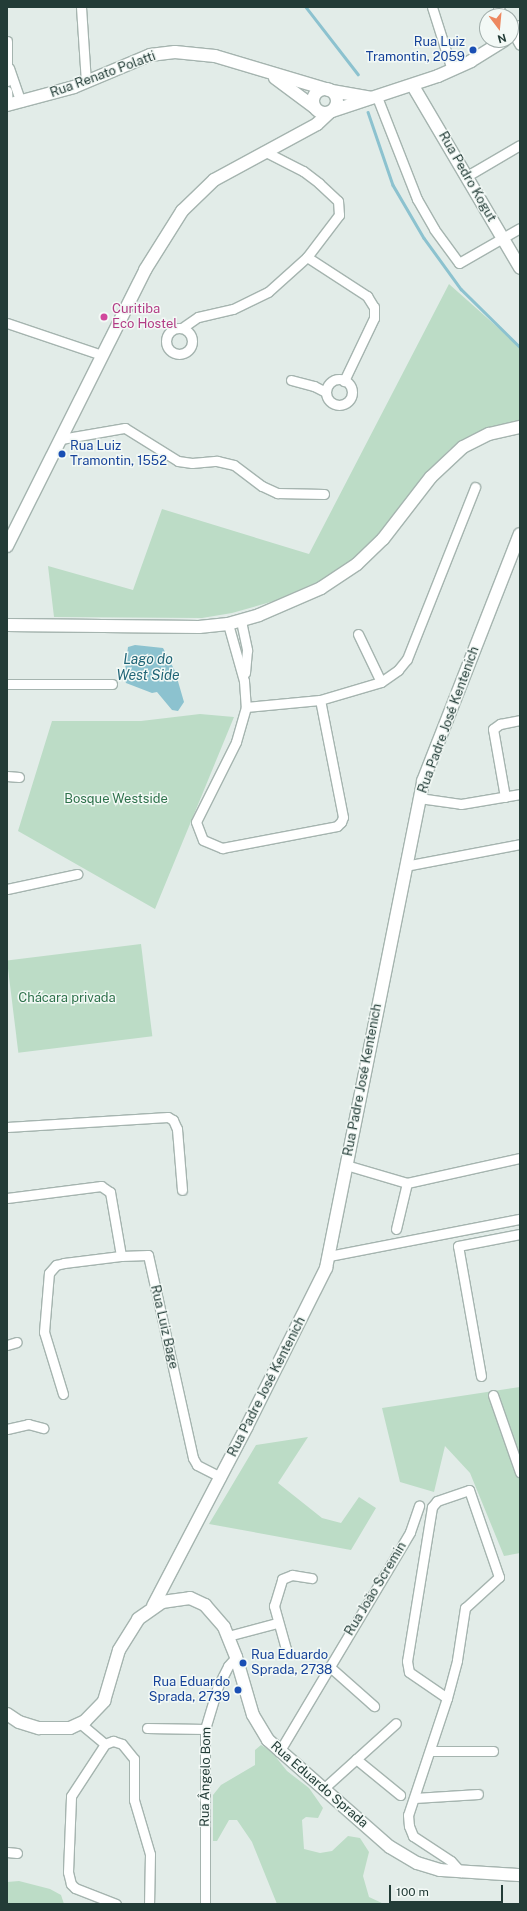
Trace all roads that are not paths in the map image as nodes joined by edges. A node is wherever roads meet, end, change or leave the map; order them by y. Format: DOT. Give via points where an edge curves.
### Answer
graph roads {
  1 [pos="81,7"];
  2 [pos="432,7"];
  3 [pos="7,41"];
  4 [pos="488,48"];
  5 [pos="8,67"];
  6 [pos="452,70"];
  7 [pos="268,73"];
  8 [pos="7,81"];
  9 [pos="86,82"];
  10 [pos="413,86"];
  11 [pos="331,90"];
  12 [pos="7,91"];
  13 [pos="374,98"];
  14 [pos="21,102"];
  15 [pos="7,104"];
  16 [pos="315,108"];
  17 [pos="331,112"];
  18 [pos="301,133"];
  19 [pos="520,145"];
  20 [pos="264,151"];
  21 [pos="467,176"];
  22 [pos="520,228"];
  23 [pos="503,238"];
  24 [pos="307,257"];
  25 [pos="520,268"];
  26 [pos="7,323"];
  27 [pos="182,328"];
  28 [pos="102,355"];
  29 [pos="291,380"];
  30 [pos="344,381"];
  31 [pos="326,392"];
  32 [pos="520,427"];
  33 [pos="60,439"];
  34 [pos="475,488"];
  35 [pos="324,494"];
  36 [pos="520,534"];
  37 [pos="7,545"];
  38 [pos="241,621"];
  39 [pos="228,624"];
  40 [pos="7,625"];
  41 [pos="358,634"];
  42 [pos="244,681"];
  43 [pos="381,682"];
  44 [pos="7,684"];
  45 [pos="112,684"];
  46 [pos="320,700"];
  47 [pos="246,707"];
  48 [pos="520,720"];
  49 [pos="7,776"];
  50 [pos="19,777"];
  51 [pos="520,794"];
  52 [pos="505,797"];
  53 [pos="419,798"];
  54 [pos="520,844"];
  55 [pos="405,866"];
  56 [pos="77,874"];
  57 [pos="7,889"];
  58 [pos="7,1127"];
  59 [pos="520,1158"];
  60 [pos="346,1165"];
  61 [pos="407,1183"];
  62 [pos="182,1190"];
  63 [pos="7,1198"];
  64 [pos="520,1219"];
  65 [pos="500,1223"];
  66 [pos="487,1226"];
  67 [pos="396,1229"];
  68 [pos="520,1234"];
  69 [pos="503,1237"];
  70 [pos="490,1240"];
  71 [pos="121,1256"];
  72 [pos="329,1256"];
  73 [pos="17,1342"];
  74 [pos="7,1344"];
  75 [pos="481,1376"];
  76 [pos="63,1394"];
  77 [pos="493,1395"];
  78 [pos="43,1428"];
  79 [pos="7,1429"];
  80 [pos="520,1472"];
  81 [pos="221,1478"];
  82 [pos="419,1506"];
  83 [pos="312,1578"];
  84 [pos="153,1606"];
  85 [pos="277,1623"];
  86 [pos="228,1636"];
  87 [pos="286,1649"];
  88 [pos="236,1657"];
  89 [pos="330,1666"];
  90 [pos="447,1698"];
  91 [pos="374,1706"];
  92 [pos="7,1714"];
  93 [pos="83,1723"];
  94 [pos="396,1723"];
  95 [pos="147,1728"];
  96 [pos="205,1729"];
  97 [pos="101,1741"];
  98 [pos="493,1751"];
  99 [pos="279,1752"];
  100 [pos="431,1752"];
  101 [pos="356,1759"];
  102 [pos="323,1789"];
  103 [pos="478,1794"];
  104 [pos="400,1795"];
  105 [pos="415,1798"];
  106 [pos="7,1852"];
  107 [pos="17,1853"];
  108 [pos="461,1872"];
  109 [pos="520,1875"];
  110 [pos="116,1904"];
  111 [pos="149,1904"];
  112 [pos="204,1904"];
  1 -- 9 [label="street"];
  2 -- 6 [label="street"];
  3 -- 5 [label="street"];
  4 -- 6 [label="main road"];
  5 -- 8 [label="street"];
  5 -- 14 [label="street"];
  6 -- 10 [label="main road"];
  7 -- 9 [label="main road, Rua Renato Polatti" via="215,56 175,52 139,59"];
  7 -- 11 [label="main road, Rua Renato Polatti"];
  7 -- 16 [label="main road, Rua Renato Polatti"];
  9 -- 14 [label="main road, Rua Renato Polatti"];
  10 -- 13 [label="main road"];
  10 -- 21 [label="main road, Rua Pedro Kogut"];
  11 -- 13 [label="main road, Rua Renato Polatti"];
  11 -- 16 [label="main road" via="321,90 314,95"];
  11 -- 17 [label="main road" via="337,101"];
  12 -- 15 [label="street"];
  13 -- 17 [label="main road"];
  13 -- 23 [label="street" via="417,198 434,229 459,263"];
  14 -- 15 [label="main road, Rua Renato Polatti"];
  16 -- 17 [label="main road" via="322,113"];
  16 -- 18 [label="main road"];
  17 -- 18 [label="main road"];
  18 -- 20 [label="main road"];
  19 -- 21 [label="street"];
  20 -- 24 [label="street" via="311,176 340,205 340,215"];
  20 -- 28 [label="main road" via="214,180 182,211 154,253"];
  21 -- 23 [label="main road, Rua Pedro Kogut"];
  22 -- 23 [label="street"];
  23 -- 25 [label="main road, Rua Pedro Kogut"];
  24 -- 27 [label="street" via="257,299 233,309 198,317"];
  24 -- 30 [label="street" via="367,296 374,307 374,318"];
  26 -- 28 [label="street"];
  28 -- 33 [label="main road"];
  29 -- 31 [label="street"];
  30 -- 31 [label="street" via="332,382"];
  30 -- 31 [label="street" via="351,390 347,402 335,404 329,400"];
  32 -- 38 [label="main road" via="475,440 453,454 431,477 383,539 340,577 297,599"];
  33 -- 35 [label="street" via="125,428 178,461 217,461 234,465 262,486 277,493"];
  33 -- 37 [label="main road"];
  34 -- 43 [label="street" via="407,659 398,670"];
  36 -- 53 [label="main road, Rua Padre José Kentenich" via="426,772"];
  38 -- 39 [label="main road"];
  38 -- 42 [label="street" via="247,650"];
  39 -- 40 [label="main road" via="178,628"];
  39 -- 42 [label="street"];
  41 -- 43 [label="street"];
  42 -- 47 [label="street"];
  43 -- 46 [label="street"];
  44 -- 45 [label="street"];
  46 -- 47 [label="street"];
  46 -- 47 [label="street" via="343,817 341,822 337,826 222,848 203,840 196,822 230,755"];
  48 -- 52 [label="street" via="500,724 493,729"];
  49 -- 50 [label="street"];
  51 -- 52 [label="street"];
  52 -- 53 [label="street" via="461,804"];
  53 -- 55 [label="main road, Rua Padre José Kentenich"];
  54 -- 55 [label="street"];
  55 -- 60 [label="main road, Rua Padre José Kentenich"];
  56 -- 57 [label="street"];
  58 -- 62 [label="street" via="168,1117 173,1120 177,1129"];
  59 -- 61 [label="street"];
  60 -- 61 [label="street"];
  60 -- 72 [label="main road, Rua Padre José Kentenich"];
  61 -- 67 [label="street"];
  63 -- 71 [label="street" via="97,1186 108,1189 112,1196"];
  64 -- 65 [label="street"];
  65 -- 66 [label="street"];
  65 -- 69 [label="street"];
  66 -- 70 [label="street"];
  66 -- 72 [label="street"];
  68 -- 69 [label="street"];
  69 -- 70 [label="street"];
  70 -- 75 [label="street" via="458,1246"];
  71 -- 76 [label="street" via="64,1262 56,1265 49,1273 44,1332"];
  71 -- 81 [label="street, Rua Luiz Bage" via="148,1255 193,1458 197,1464"];
  72 -- 81 [label="main road, Rua Padre José Kentenich" via="317,1291"];
  73 -- 74 [label="street"];
  77 -- 80 [label="street"];
  78 -- 79 [label="street" via="28,1424"];
  81 -- 84 [label="main road, Rua Padre José Kentenich"];
  82 -- 89 [label="street, Rua João Scremin" via="410,1532"];
  83 -- 85 [label="street" via="292,1575 282,1579 274,1606"];
  84 -- 86 [label="main road, Rua Eduardo Sprada" via="181,1598 198,1602 216,1616"];
  84 -- 93 [label="main road, Rua Eduardo Sprada" via="138,1619 124,1639 106,1696 99,1708"];
  85 -- 86 [label="street"];
  85 -- 87 [label="street"];
  86 -- 88 [label="main road, Rua Eduardo Sprada"];
  88 -- 96 [label="street, Rua Ângelo Bom" via="228,1666 218,1686"];
  88 -- 99 [label="main road, Rua Eduardo Sprada" via="255,1720"];
  89 -- 91 [label="street"];
  89 -- 99 [label="street, Rua João Scremin"];
  90 -- 90 [label="street" via="409,1672 407,1661 432,1507 437,1501 469,1490 499,1577 498,1581 465,1608 458,1660"];
  90 -- 100 [label="street"];
  92 -- 93 [label="main road" via="19,1722 39,1728 61,1729"];
  93 -- 97 [label="street"];
  94 -- 101 [label="street"];
  95 -- 96 [label="street"];
  96 -- 112 [label="street, Rua Ângelo Bom"];
  97 -- 110 [label="street" via="71,1796 68,1872 71,1884 75,1888"];
  97 -- 111 [label="street" via="118,1742 133,1756 134,1800 150,1854"];
  98 -- 100 [label="street"];
  99 -- 102 [label="main road, Rua Eduardo Sprada"];
  100 -- 105 [label="street"];
  101 -- 102 [label="street"];
  101 -- 104 [label="street"];
  102 -- 108 [label="main road, Rua Eduardo Sprada" via="403,1856 428,1867"];
  103 -- 105 [label="street"];
  105 -- 108 [label="street" via="408,1821 413,1836 451,1861"];
  106 -- 107 [label="street"];
  108 -- 109 [label="main road, Rua Eduardo Sprada"];
}
